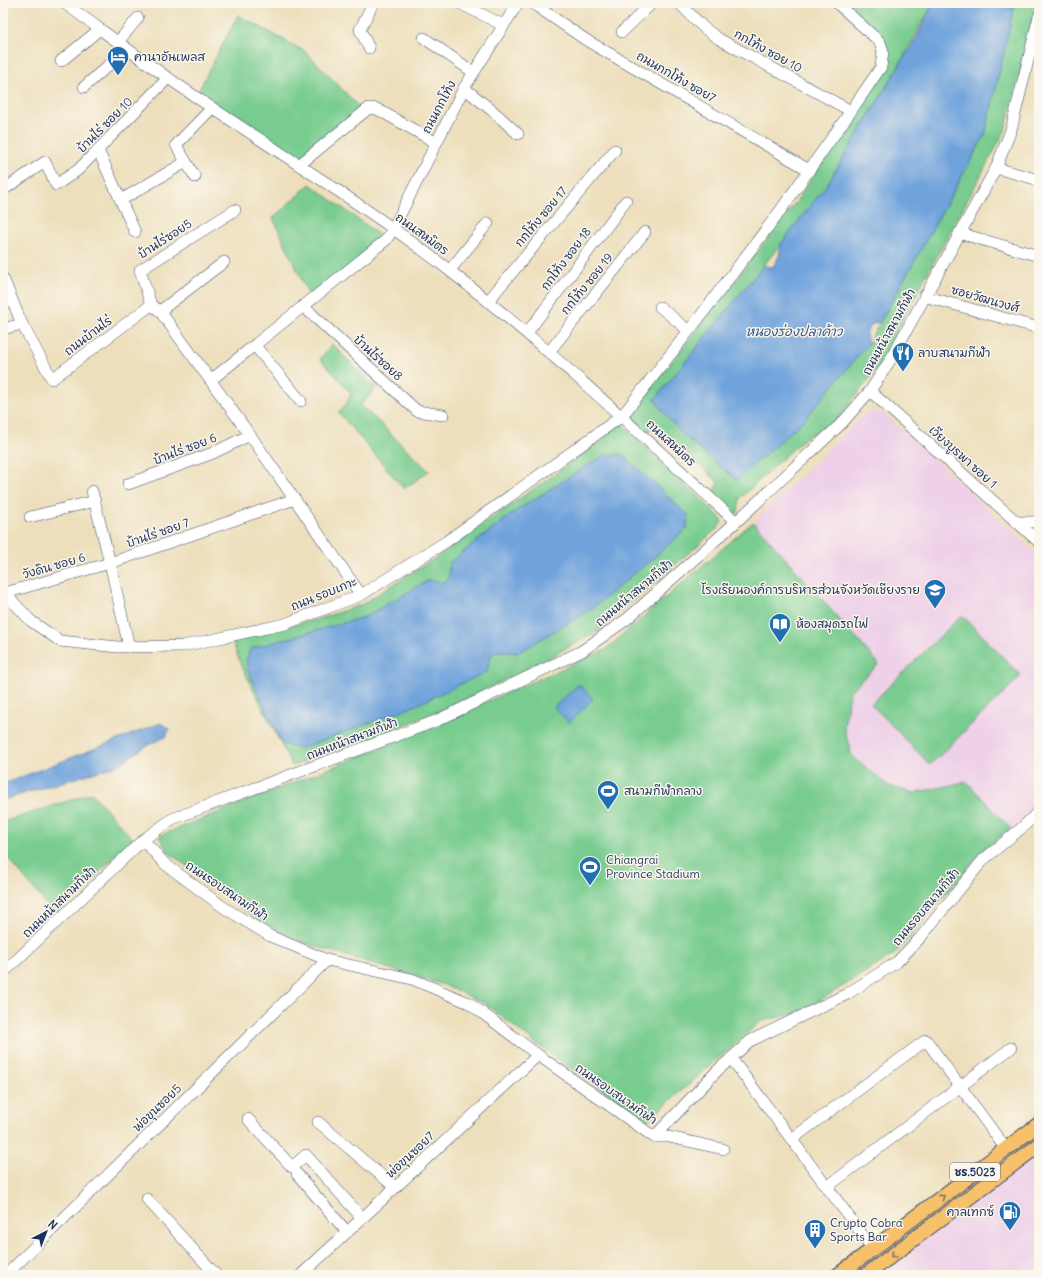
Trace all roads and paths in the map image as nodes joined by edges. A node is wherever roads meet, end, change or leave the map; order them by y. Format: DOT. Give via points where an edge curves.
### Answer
graph roads {
  1 [pos="64,3"];
  2 [pos="372,3"];
  3 [pos="459,3"];
  4 [pos="532,3"];
  5 [pos="652,3"];
  6 [pos="679,3"];
  7 [pos="837,3"];
  8 [pos="516,4"];
  9 [pos="1039,16"];
  10 [pos="138,18"];
  11 [pos="503,25"];
  12 [pos="100,29"];
  13 [pos="622,32"];
  14 [pos="424,38"];
  15 [pos="122,45"];
  16 [pos="369,48"];
  17 [pos="61,61"];
  18 [pos="473,72"];
  19 [pos="168,78"];
  20 [pos="84,87"];
  21 [pos="464,88"];
  22 [pos="212,108"];
  23 [pos="851,111"];
  24 [pos="518,134"];
  25 [pos="435,142"];
  26 [pos="98,150"];
  27 [pos="615,150"];
  28 [pos="186,162"];
  29 [pos="299,165"];
  30 [pos="996,168"];
  31 [pos="809,170"];
  32 [pos="195,177"];
  33 [pos="1039,180"];
  34 [pos="3,190"];
  35 [pos="121,200"];
  36 [pos="626,201"];
  37 [pos="235,210"];
  38 [pos="488,223"];
  39 [pos="393,229"];
  40 [pos="135,232"];
  41 [pos="645,232"];
  42 [pos="959,233"];
  43 [pos="1039,256"];
  44 [pos="224,262"];
  45 [pos="450,270"];
  46 [pos="3,278"];
  47 [pos="924,296"];
  48 [pos="488,301"];
  49 [pos="303,306"];
  50 [pos="660,307"];
  51 [pos="156,308"];
  52 [pos="22,324"];
  53 [pos="1039,328"];
  54 [pos="3,329"];
  55 [pos="689,331"];
  56 [pos="527,333"];
  57 [pos="255,346"];
  58 [pos="549,352"];
  59 [pos="211,380"];
  60 [pos="870,391"];
  61 [pos="301,401"];
  62 [pos="443,415"];
  63 [pos="622,416"];
  64 [pos="250,435"];
  65 [pos="128,484"];
  66 [pos="295,499"];
  67 [pos="30,517"];
  68 [pos="736,522"];
  69 [pos="1017,522"];
  70 [pos="1039,522"];
  71 [pos="1036,537"];
  72 [pos="110,563"];
  73 [pos="4,592"];
  74 [pos="361,595"];
  75 [pos="129,646"];
  76 [pos="1039,811"];
  77 [pos="143,840"];
  78 [pos="327,960"];
  79 [pos="3,973"];
  80 [pos="1011,1048"];
  81 [pos="538,1055"];
  82 [pos="731,1058"];
  83 [pos="960,1087"];
  84 [pos="248,1119"];
  85 [pos="318,1122"];
  86 [pos="1039,1124"];
  87 [pos="654,1137"];
  88 [pos="792,1139"];
  89 [pos="1039,1145"];
  90 [pos="722,1148"];
  91 [pos="1006,1149"];
  92 [pos="296,1174"];
  93 [pos="395,1187"];
  94 [pos="827,1187"];
  95 [pos="147,1199"];
  96 [pos="362,1218"];
  97 [pos="911,1221"];
  98 [pos="348,1232"];
  99 [pos="921,1234"];
  100 [pos="873,1249"];
  101 [pos="6,1275"];
  102 [pos="216,1275"];
  103 [pos="301,1275"];
  104 [pos="838,1275"];
  105 [pos="866,1275"];
  1 -- 12 [label="street, ถนนสหมิตร"];
  2 -- 16 [label="street" via="360,30"];
  3 -- 11 [label="street"];
  4 -- 31 [label="street, ถนนกกโท้ง ซอย7" via="586,40"];
  5 -- 13 [label="street"];
  6 -- 23 [label="street, กกโท้ง ซอย 10" via="719,39"];
  7 -- 23 [label="street, ถนน รอบเกาะ" via="880,42 883,52 881,66"];
  8 -- 11 [label="street, ถนนกกโท้ง"];
  9 -- 30 [label="street, ถนนหน้าสนามกีฬา" via="1011,130"];
  10 -- 15 [label="street"];
  11 -- 18 [label="street, ถนนกกโท้ง"];
  12 -- 15 [label="street, ถนนสหมิตร"];
  12 -- 17 [label="street"];
  14 -- 18 [label="street"];
  15 -- 19 [label="street, ถนนสหมิตร"];
  15 -- 20 [label="street"];
  18 -- 21 [label="street, ถนนกกโท้ง"];
  19 -- 22 [label="street, ถนนสหมิตร"];
  19 -- 26 [label="street, บ้านไร่ ซอย 10"];
  21 -- 24 [label="street"];
  21 -- 25 [label="street, ถนนกกโท้ง"];
  22 -- 28 [label="street" via="176,145"];
  22 -- 29 [label="street, ถนนสหมิตร"];
  23 -- 31 [label="street, ถนน รอบเกาะ"];
  25 -- 29 [label="street" via="377,109 369,108"];
  25 -- 39 [label="street, ถนนกกโท้ง"];
  26 -- 34 [label="street, บ้านไร่ ซอย 10" via="78,170 56,185 45,162"];
  26 -- 35 [label="street"];
  27 -- 48 [label="street, กกโท้ง ซอย 17"];
  28 -- 32 [label="street"];
  28 -- 35 [label="street"];
  29 -- 39 [label="street, ถนนสหมิตร"];
  30 -- 33 [label="street"];
  30 -- 42 [label="street, ถนนหน้าสนามกีฬา"];
  31 -- 55 [label="street, ถนน รอบเกาะ"];
  35 -- 40 [label="street"];
  36 -- 56 [label="street, กกโท้ง ซอย 18"];
  37 -- 51 [label="street, บ้านไร่ซอย5" via="140,270"];
  38 -- 45 [label="street"];
  39 -- 45 [label="street, ถนนสหมิตร"];
  39 -- 49 [label="street" via="386,240"];
  41 -- 58 [label="street, กกโท้ง ซอย 19"];
  42 -- 43 [label="street"];
  42 -- 47 [label="street, ถนนหน้าสนามกีฬา"];
  44 -- 51 [label="street"];
  45 -- 48 [label="street, ถนนสหมิตร"];
  46 -- 52 [label="street, ถนนบ้านไร่"];
  47 -- 53 [label="street, ซอยวัฒนวงศ์"];
  47 -- 60 [label="street, ถนนหน้าสนามกีฬา" via="889,362"];
  48 -- 56 [label="street, ถนนสหมิตร"];
  49 -- 57 [label="street"];
  49 -- 62 [label="street, บ้านไร่ซอย8" via="417,411"];
  50 -- 55 [label="street"];
  51 -- 52 [label="street, ถนนบ้านไร่" via="52,379"];
  51 -- 59 [label="street"];
  52 -- 54 [label="street"];
  55 -- 63 [label="street, ถนน รอบเกาะ"];
  56 -- 58 [label="street, ถนนสหมิตร"];
  57 -- 59 [label="street"];
  57 -- 61 [label="street"];
  58 -- 63 [label="street, ถนนสหมิตร"];
  59 -- 64 [label="street"];
  60 -- 68 [label="street, ถนนหน้าสนามกีฬา" via="842,423"];
  60 -- 69 [label="street, เวียงบูรพา ซอย 1"];
  63 -- 68 [label="street, ถนนสหมิตร"];
  63 -- 74 [label="street, ถนน รอบเกาะ" via="448,541"];
  64 -- 65 [label="street, บ้านไร่ ซอย 6" via="213,453"];
  64 -- 66 [label="street"];
  66 -- 72 [label="street, บ้านไร่ ซอย 7"];
  66 -- 74 [label="street"];
  67 -- 72 [label="street" via="94,496"];
  68 -- 77 [label="street, ถนนหน้าสนามกีฬา" via="627,619 582,651 436,721 172,820"];
  69 -- 70 [label="street"];
  69 -- 71 [label="street, เวียงบูรพา ซอย 1"];
  72 -- 73 [label="street, วังดิน ซอย 6"];
  72 -- 75 [label="street"];
  73 -- 75 [label="street, ถนน รอบเกาะ" via="31,621 60,641"];
  74 -- 75 [label="street, ถนน รอบเกาะ" via="285,624 184,646"];
  76 -- 82 [label="street, ถนนรอบสนามกีฬา" via="983,860 920,938 897,962 847,994 750,1041"];
  77 -- 78 [label="street, ถนนรอบสนามกีฬา" via="166,864 223,907 270,936"];
  77 -- 79 [label="street, ถนนหน้าสนามกีฬา"];
  78 -- 81 [label="street, ถนนรอบสนามกีฬา" via="412,979 468,1003"];
  78 -- 101 [label="street, พ่อขุนซอย5"];
  80 -- 83 [label="street"];
  81 -- 87 [label="street, ถนนรอบสนามกีฬา"];
  81 -- 93 [label="street, พ่อขุนซอย7"];
  82 -- 87 [label="street, ถนนรอบสนามกีฬา"];
  82 -- 88 [label="street"];
  83 -- 88 [label="street" via="926,1040"];
  83 -- 91 [label="street"];
  83 -- 94 [label="street"];
  84 -- 96 [label="street" via="292,1167 306,1154"];
  85 -- 93 [label="street"];
  86 -- 91 [label="main road, ชร.5023"];
  87 -- 90 [label="street" via="669,1136"];
  88 -- 94 [label="street"];
  89 -- 99 [label="main road, ชร.5023"];
  97 -- 91 [label="main road, ชร.5023, one-way"];
  92 -- 98 [label="street"];
  93 -- 96 [label="street, พ่อขุนซอย7"];
  94 -- 100 [label="street"];
  95 -- 102 [label="street"];
  96 -- 98 [label="street, พ่อขุนซอย7"];
  97 -- 99 [label="main road"];
  97 -- 100 [label="main road, ชร.5023"];
  98 -- 103 [label="street, พ่อขุนซอย7"];
  99 -- 105 [label="main road, ชร.5023, one-way"];
  100 -- 104 [label="main road, ชร.5023"];
}
